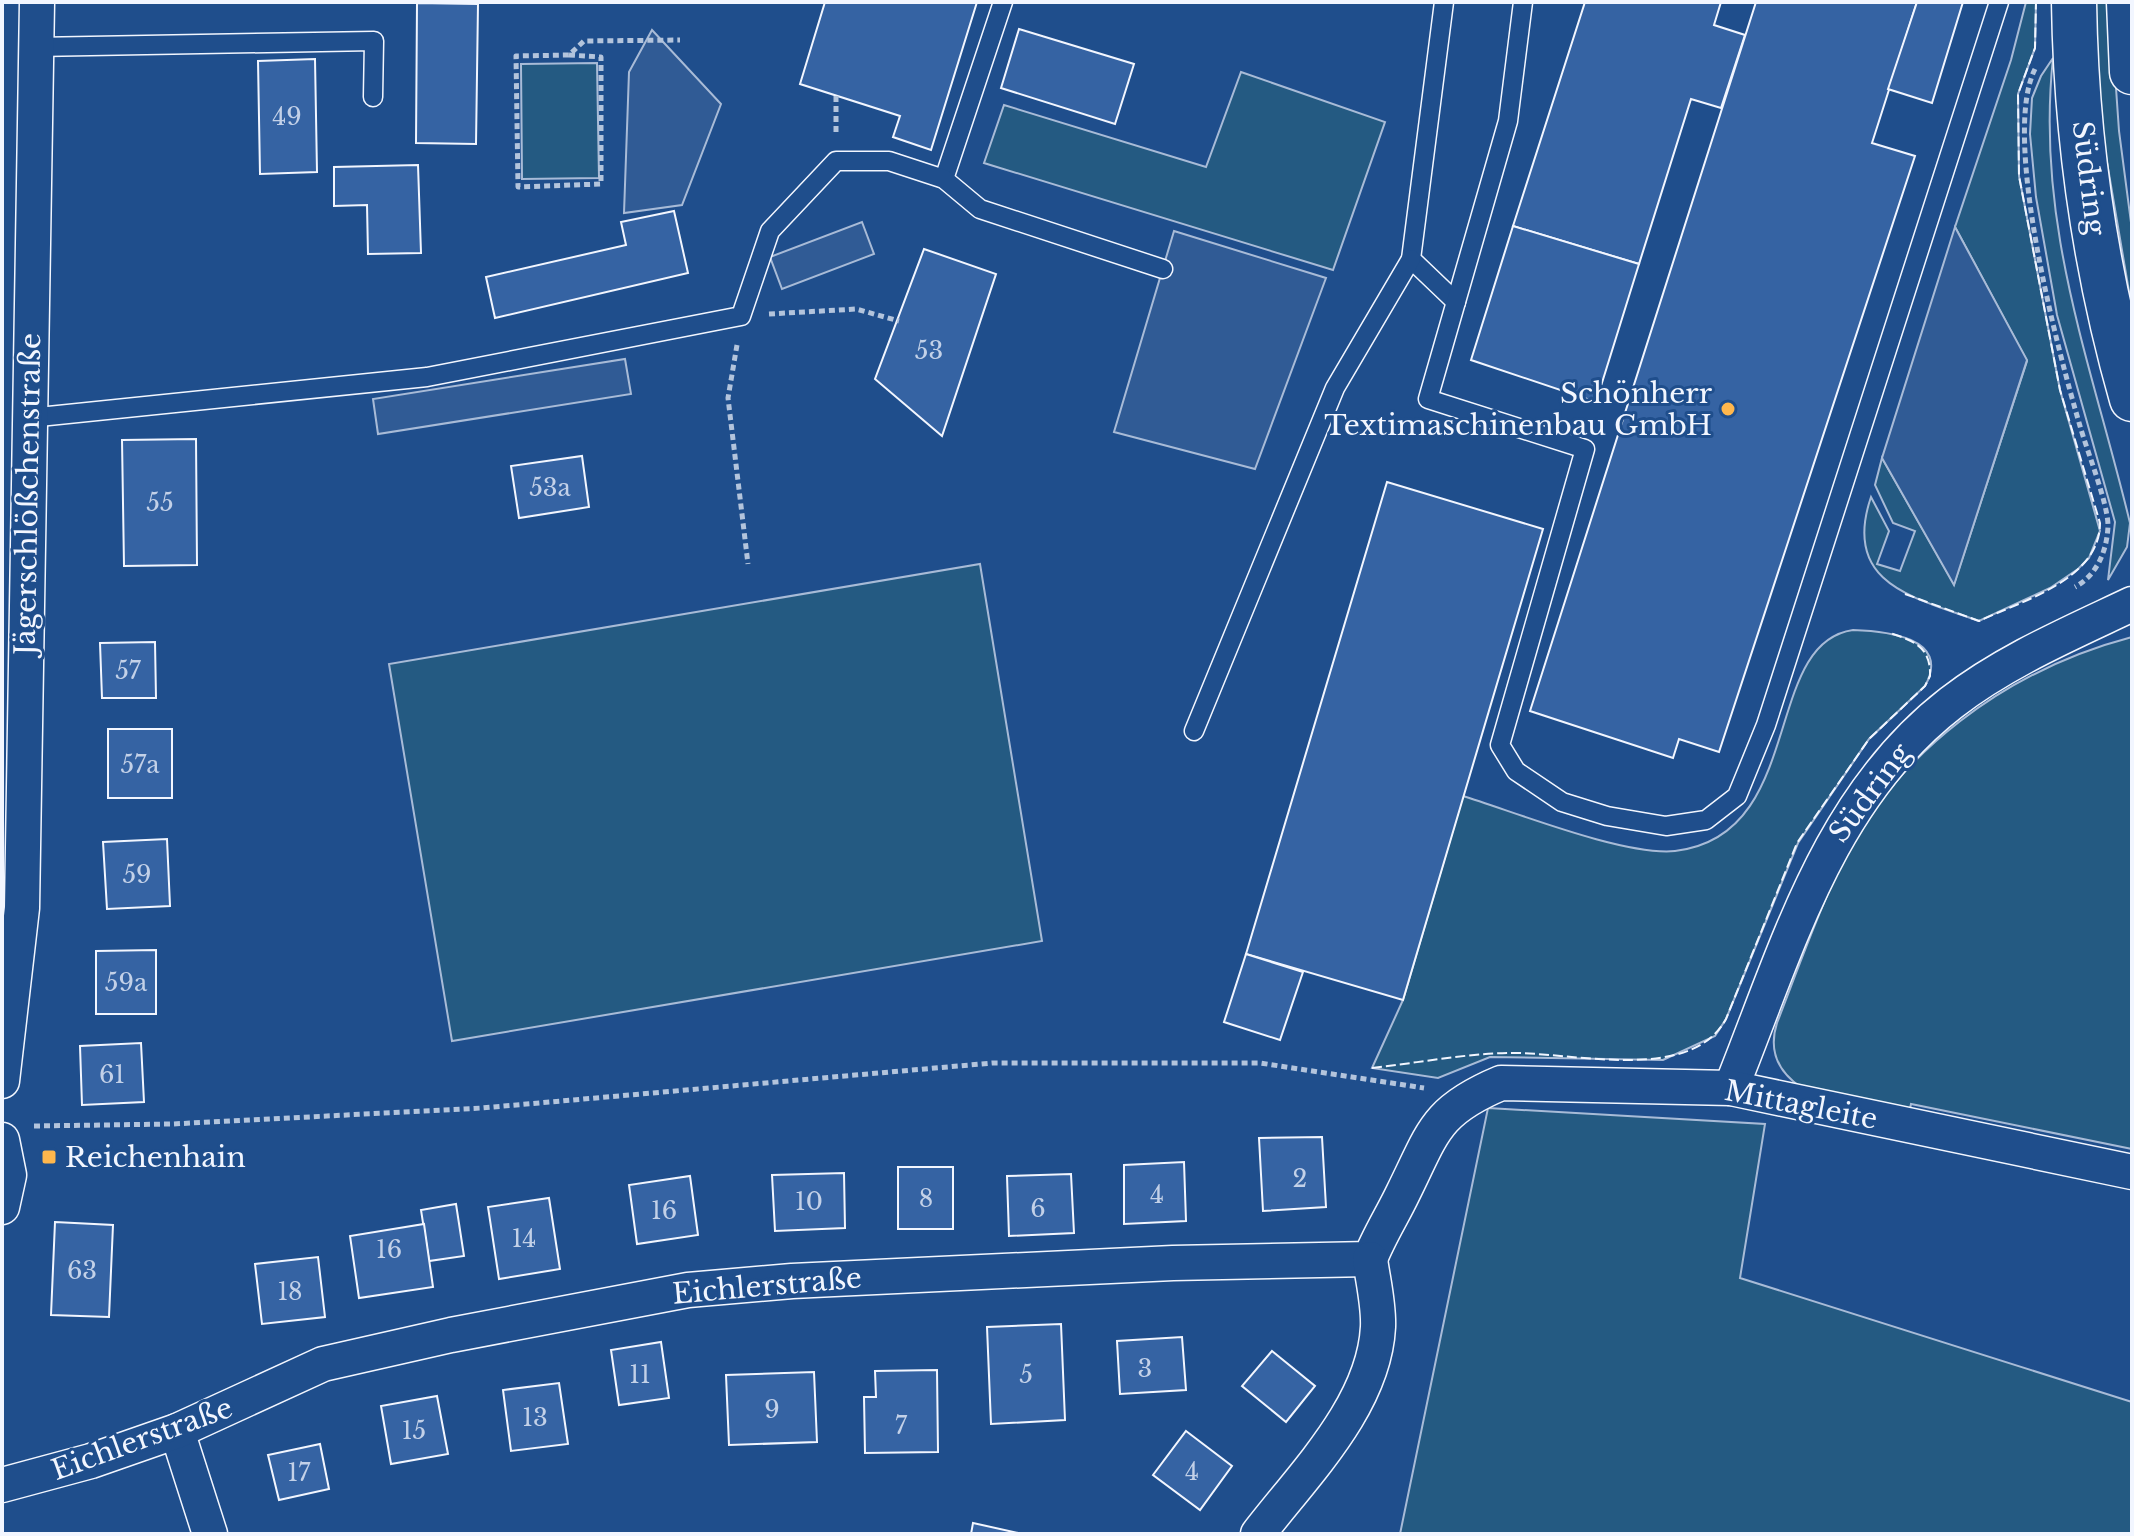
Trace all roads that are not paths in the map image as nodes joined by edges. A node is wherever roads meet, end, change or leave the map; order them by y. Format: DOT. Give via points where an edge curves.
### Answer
graph roads {
  1 [pos="37,2"];
  2 [pos="1003,2"];
  3 [pos="1444,2"];
  4 [pos="1523,2"];
  5 [pos="1999,2"];
  6 [pos="2074,2"];
  7 [pos="2129,2"];
  8 [pos="35,47"];
  9 [pos="2132,72"];
  10 [pos="373,97"];
  11 [pos="944,179"];
  12 [pos="1411,259"];
  13 [pos="1163,269"];
  14 [pos="1456,302"];
  15 [pos="2132,399"];
  16 [pos="29,418"];
  17 [pos="2132,604"];
  18 [pos="1194,731"];
  19 [pos="2,1081"];
  20 [pos="1731,1088"];
  21 [pos="16,1133"];
  22 [pos="2132,1172"];
  23 [pos="2,1207"];
  24 [pos="1370,1259"];
  25 [pos="177,1431"];
  26 [pos="2,1485"];
  27 [pos="210,1534"];
  28 [pos="1258,1534"];
  1 -- 8 [label="street, Jägerschlößchenstraße"];
  2 -- 11 [label="lane"];
  3 -- 12 [label="lane"];
  4 -- 14 [label="lane" via="1508,121"];
  5 -- 14 [label="lane" via="1766,725 1737,796 1706,820 1666,826 1562,802 1516,771 1500,745 1585,449 1428,399"];
  6 -- 15 [label="main road, Südring" via="2084,160 2101,268"];
  7 -- 9 [label="main road"];
  8 -- 10 [label="lane" via="374,41"];
  8 -- 16 [label="street, Jägerschlößchenstraße"];
  11 -- 13 [label="lane" via="980,209"];
  11 -- 16 [label="lane" via="889,161 836,161 770,231 741,316 427,377"];
  12 -- 14 [label="lane"];
  12 -- 18 [label="lane" via="1335,388"];
  16 -- 19 [label="street, Jägerschlößchenstraße" via="22,908"];
  17 -- 20 [label="street, Südring" via="1990,676 1941,711 1877,774 1822,860"];
  20 -- 22 [label="street, Mittagleite"];
  20 -- 24 [label="street, Mittagleite" via="1501,1083 1467,1097 1427,1139"];
  21 -- 23 [label="street"];
  24 -- 25 [label="street, Eichlerstraße" via="1173,1263 688,1290 323,1364"];
  24 -- 28 [label="street" via="1378,1326 1360,1391"];
  25 -- 26 [label="street, Eichlerstraße"];
  25 -- 27 [label="street"];
}
